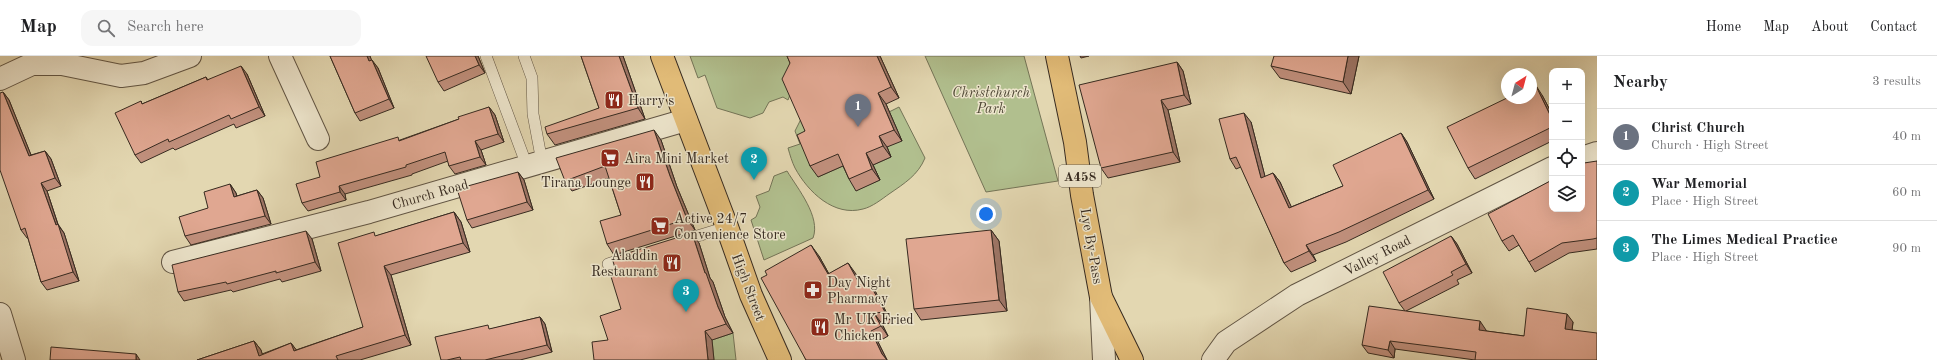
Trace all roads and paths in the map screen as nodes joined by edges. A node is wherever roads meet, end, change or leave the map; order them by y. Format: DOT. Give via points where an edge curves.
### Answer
graph roads {
  1 [pos="190,56"];
  2 [pos="280,56"];
  3 [pos="486,56"];
  4 [pos="524,56"];
  5 [pos="662,56"];
  6 [pos="1057,56"];
  7 [pos="0,78"];
  8 [pos="686,120"];
  9 [pos="318,139"];
  10 [pos="1597,153"];
  11 [pos="1585,157"];
  12 [pos="534,164"];
  13 [pos="1549,169"];
  14 [pos="727,227"];
  15 [pos="668,245"];
  16 [pos="638,254"];
  17 [pos="173,262"];
  18 [pos="608,264"];
  19 [pos="1101,297"];
  20 [pos="0,314"];
  21 [pos="773,356"];
  22 [pos="14,360"];
  23 [pos="1104,360"];
  24 [pos="1132,360"];
  25 [pos="1213,360"];
  1 -- 7 [label="street" via="144,73 121,76 62,64 32,64"];
  2 -- 9 [label="street"];
  3 -- 12 [label="lane"];
  4 -- 12 [label="lane" via="532,78"];
  5 -- 8 [label="highway, High Street"];
  6 -- 19 [label="highway, Lye By-Pass / A458" via="1075,142"];
  8 -- 12 [label="street, Church Road"];
  8 -- 14 [label="highway, High Street"];
  10 -- 11 [label="street"];
  12 -- 17 [label="street, Church Road" via="369,212"];
  13 -- 25 [label="street, Valley Road" via="1297,295 1226,342"];
  14 -- 15 [label="lane"];
  14 -- 21 [label="highway, High Street"];
  16 -- 18 [label="lane"];
  19 -- 23 [label="street"];
  19 -- 24 [label="highway, Lye By-Pass / A458"];
  20 -- 22 [label="street"];
}
